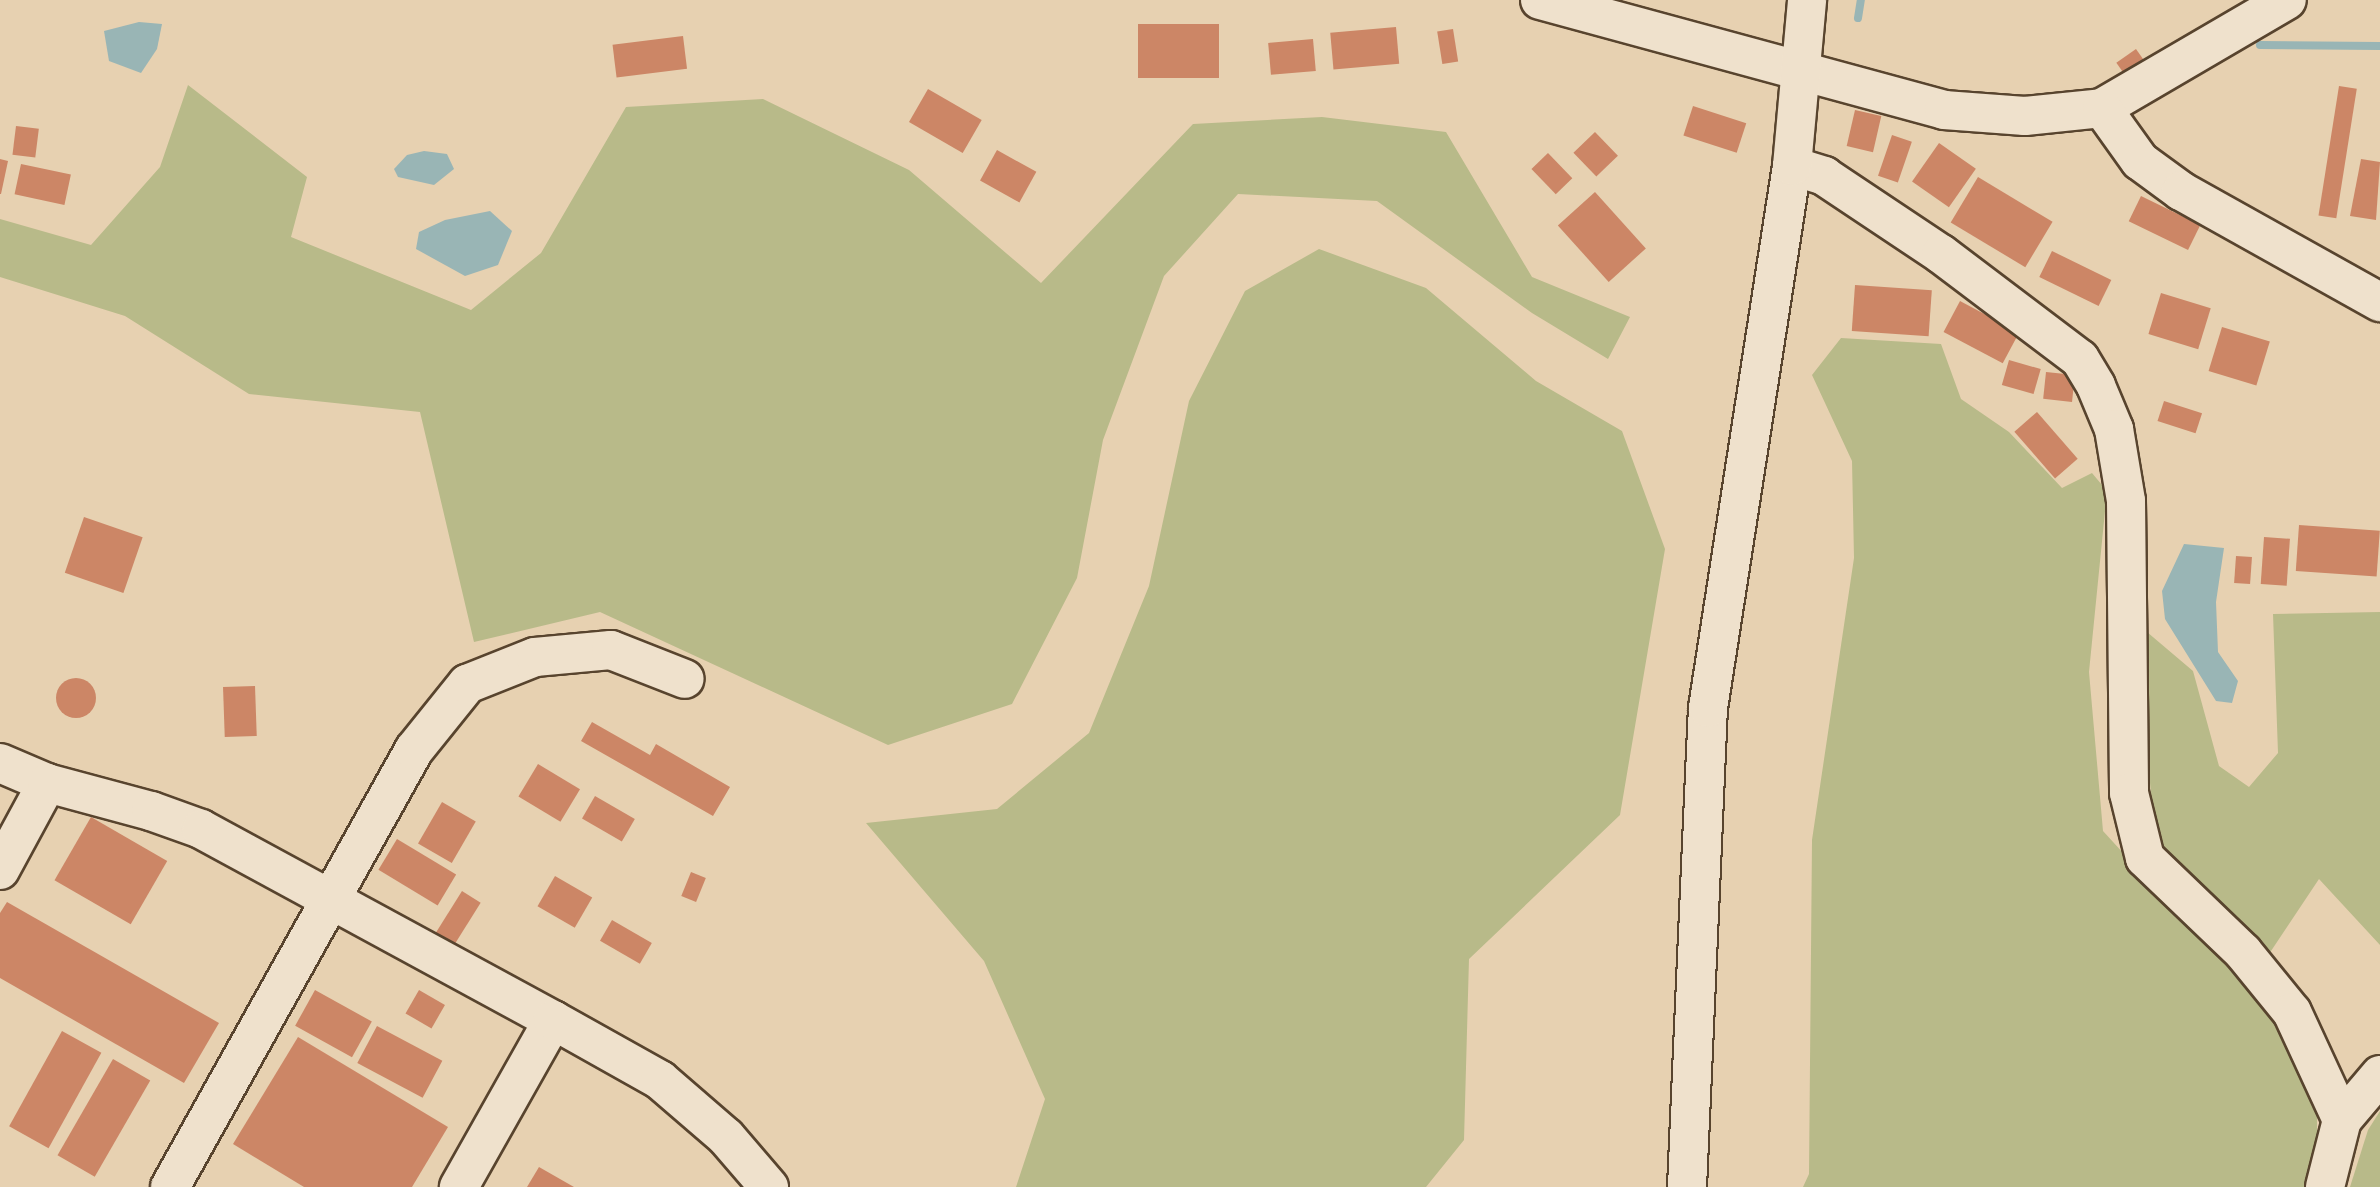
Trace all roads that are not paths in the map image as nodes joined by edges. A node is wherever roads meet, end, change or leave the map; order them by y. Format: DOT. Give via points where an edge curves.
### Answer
graph roads {
  1 [pos="1540,0"];
  2 [pos="1807,0"];
  3 [pos="2287,0"];
  4 [pos="1798,69"];
  5 [pos="2102,108"];
  6 [pos="1792,166"];
  7 [pos="2380,302"];
  8 [pos="685,679"];
  9 [pos="0,763"];
  10 [pos="47,783"];
  11 [pos="0,870"];
  12 [pos="329,900"];
  13 [pos="553,1020"];
  14 [pos="2380,1075"];
  15 [pos="2342,1120"];
  16 [pos="170,1187"];
  17 [pos="459,1187"];
  18 [pos="769,1187"];
  19 [pos="1687,1187"];
  20 [pos="2325,1187"];
  1 -- 4 [label="street"];
  2 -- 4 [label="street"];
  3 -- 5 [label="street"];
  4 -- 5 [label="street" via="1944,110 2025,116"];
  4 -- 6 [label="street"];
  5 -- 7 [label="street" via="2140,161 2181,191"];
  6 -- 15 [label="street" via="1824,176 1953,263 2080,359 2096,386 2114,429 2126,501 2128,780 2145,858 2243,952 2292,1012"];
  6 -- 19 [label="street" via="1708,708"];
  8 -- 12 [label="street" via="611,650 535,657 467,684 414,750"];
  9 -- 10 [label="street"];
  10 -- 11 [label="street"];
  10 -- 12 [label="street" via="201,829"];
  12 -- 13 [label="street"];
  12 -- 16 [label="street"];
  13 -- 17 [label="street"];
  13 -- 18 [label="street" via="660,1080 726,1137"];
  14 -- 15 [label="street"];
  15 -- 20 [label="street"];
}
